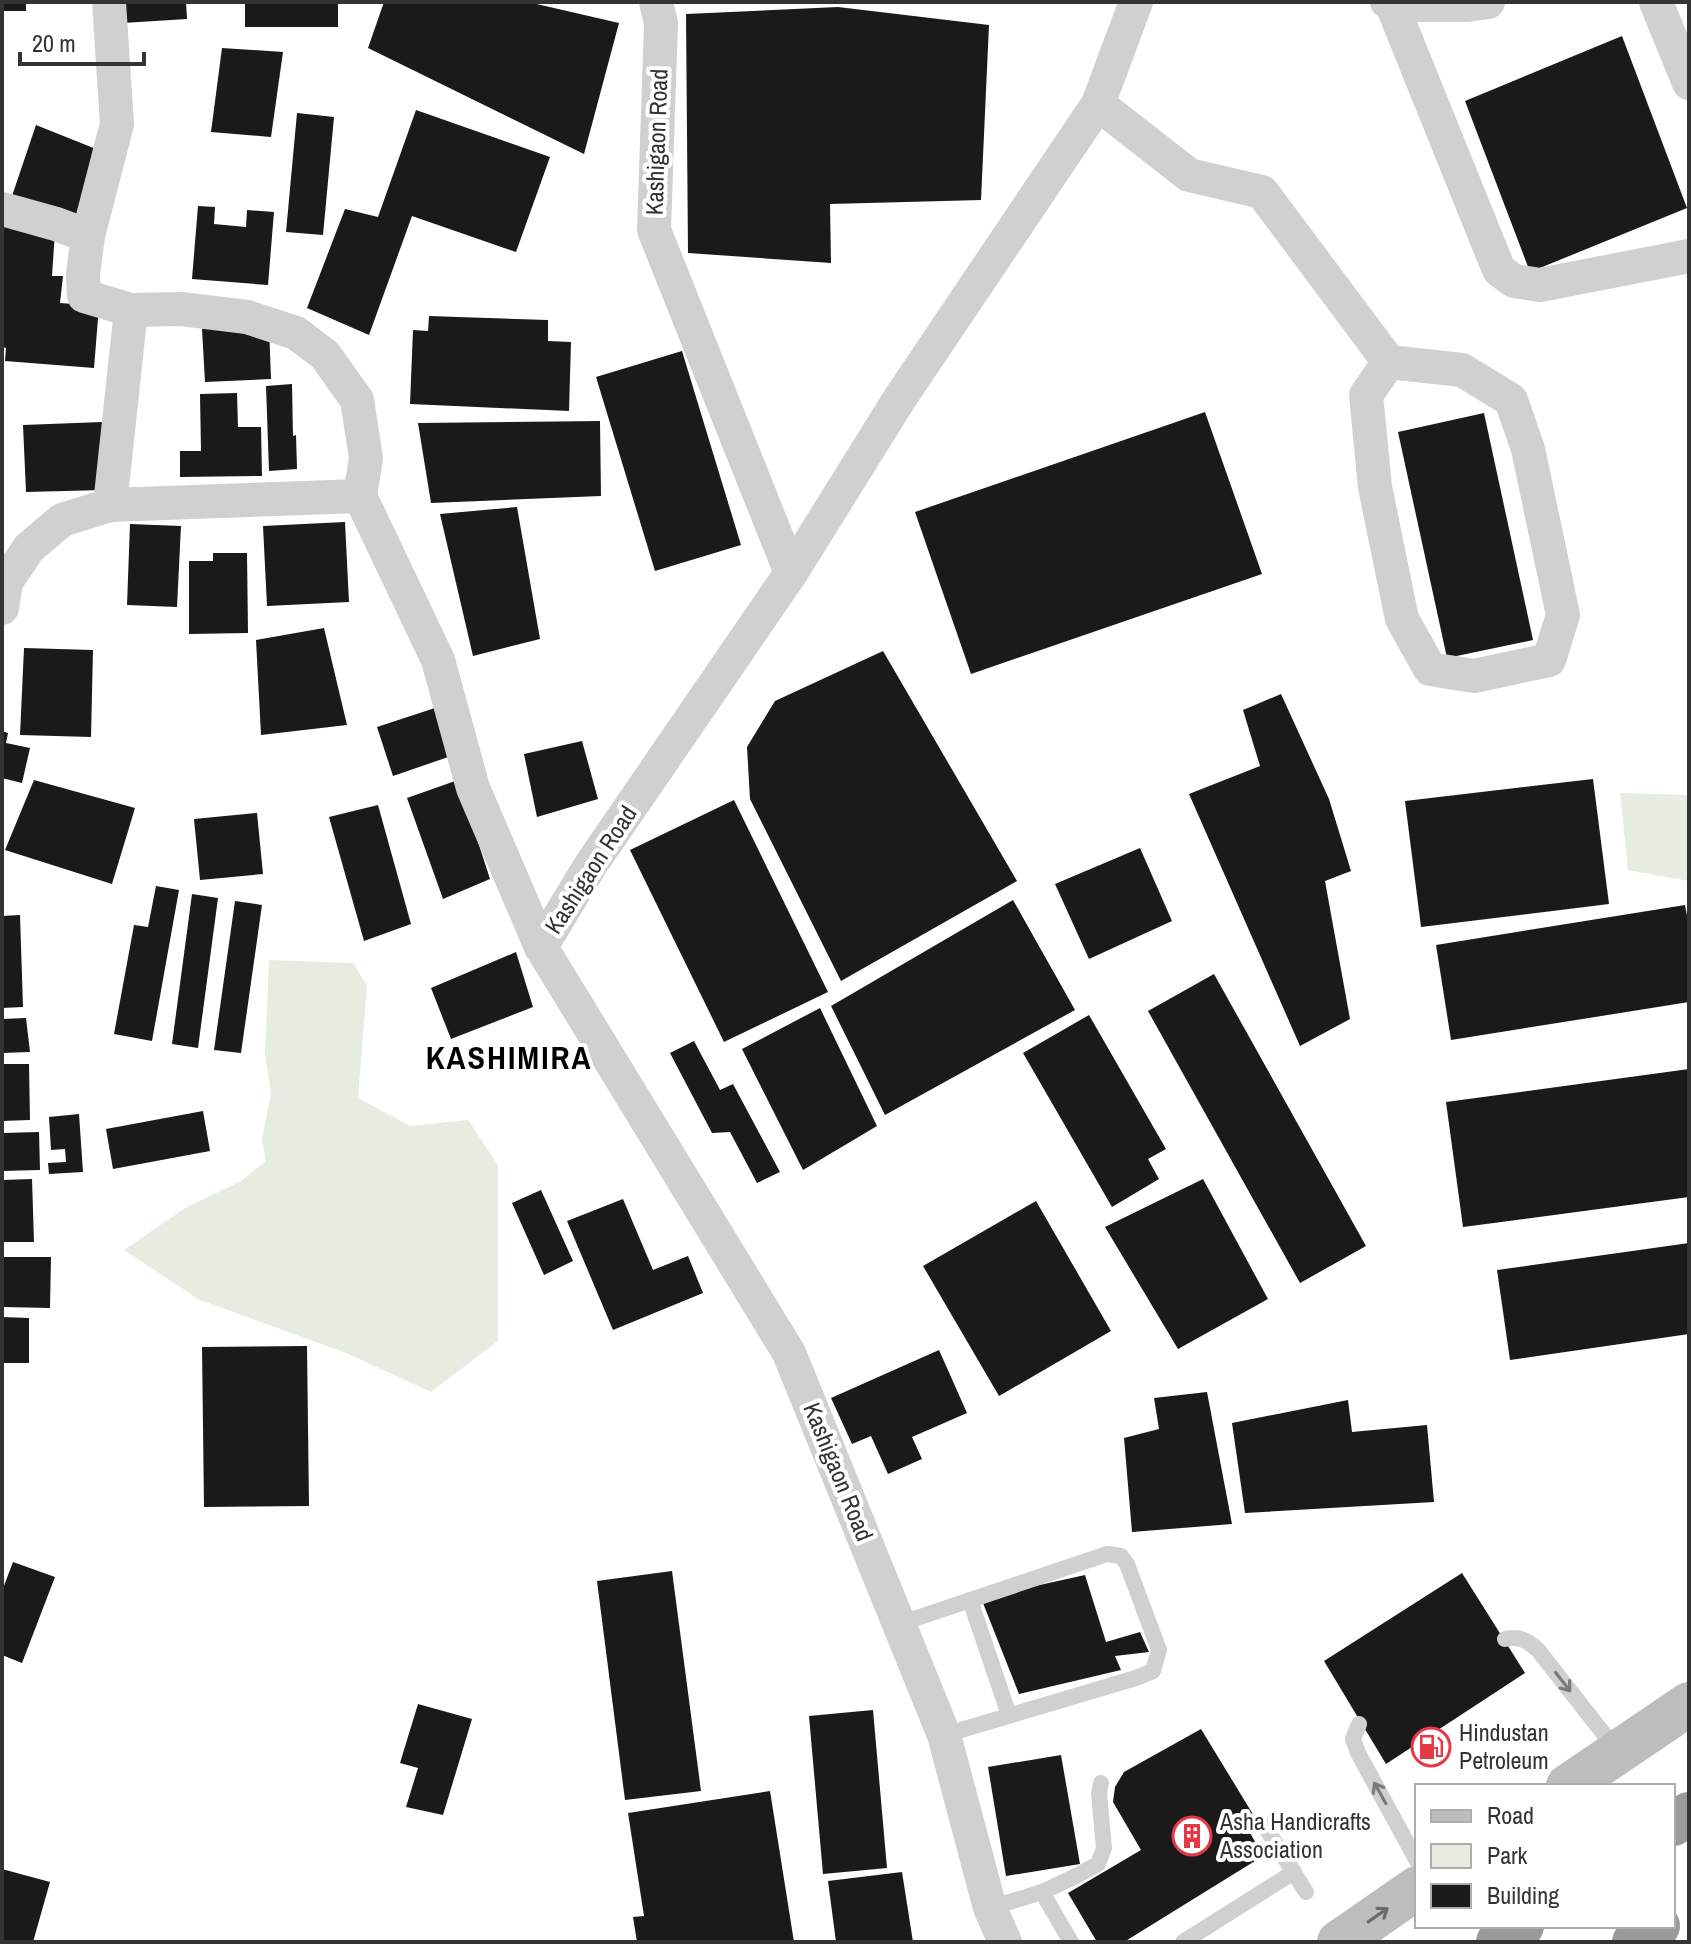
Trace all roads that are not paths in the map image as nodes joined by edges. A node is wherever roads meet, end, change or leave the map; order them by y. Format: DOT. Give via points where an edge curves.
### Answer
graph roads {
  1 [pos="109,2"];
  2 [pos="1136,2"];
  3 [pos="1488,2"];
  4 [pos="1656,2"];
  5 [pos="1390,3"];
  6 [pos="659,12"];
  7 [pos="1689,83"];
  8 [pos="1098,104"];
  9 [pos="2,209"];
  10 [pos="88,236"];
  11 [pos="1689,256"];
  12 [pos="131,310"];
  13 [pos="1389,362"];
  14 [pos="360,496"];
  15 [pos="110,505"];
  16 [pos="791,573"];
  17 [pos="2,608"];
  18 [pos="541,947"];
  19 [pos="970,1600"];
  20 [pos="899,1624"];
  21 [pos="1505,1639"];
  22 [pos="1689,1704"];
  23 [pos="1009,1715"];
  24 [pos="1359,1724"];
  25 [pos="944,1735"];
  26 [pos="1618,1752"];
  27 [pos="1101,1783"];
  28 [pos="1571,1784"];
  29 [pos="1264,1825"];
  30 [pos="1415,1857"];
  31 [pos="1294,1872"];
  32 [pos="1415,1889"];
  33 [pos="1042,1892"];
  34 [pos="1306,1892"];
  35 [pos="990,1908"];
  36 [pos="1519,1928"];
  37 [pos="1655,1928"];
  38 [pos="1005,1942"];
  39 [pos="1071,1942"];
  40 [pos="1183,1942"];
  41 [pos="1339,1942"];
  42 [pos="1498,1942"];
  43 [pos="1634,1942"];
  1 -- 10 [label="street" via="117,124"];
  2 -- 8 [label="street"];
  3 -- 5 [label="street"];
  4 -- 7 [label="street"];
  5 -- 11 [label="street" via="1499,270 1514,281 1540,285"];
  6 -- 16 [label="street, Kashigaon Road" via="654,230"];
  8 -- 13 [label="street" via="1189,175 1262,192"];
  8 -- 16 [label="street" via="900,398"];
  9 -- 10 [label="street"];
  10 -- 12 [label="street" via="84,296"];
  12 -- 14 [label="street" via="181,309 247,317 296,333 325,355 357,400 366,458"];
  12 -- 15 [label="street"];
  13 -- 13 [label="street" via="1462,370 1511,400 1528,449 1563,615 1549,660 1474,676 1430,669 1402,619 1375,487 1366,395"];
  14 -- 15 [label="street"];
  14 -- 18 [label="street" via="438,660 473,788"];
  15 -- 17 [label="street" via="62,520 29,548 6,582"];
  16 -- 18 [label="street, Kashigaon Road" via="590,866"];
  18 -- 20 [label="street, Kashigaon Road" via="789,1353"];
  19 -- 20 [label="lane"];
  19 -- 23 [label="lane"];
  19 -- 23 [label="lane" via="1107,1554 1121,1556 1159,1650 1153,1671"];
  20 -- 25 [label="street, Kashigaon Road"];
  21 -- 26 [label="lane, one-way" via="1523,1638 1538,1650"];
  22 -- 26 [label="main road"];
  23 -- 25 [label="lane"];
  30 -- 24 [label="lane, one-way" via="1358,1753 1353,1739"];
  25 -- 35 [label="street, Kashigaon Road"];
  26 -- 28 [label="main road"];
  27 -- 33 [label="lane" via="1104,1848 1098,1864"];
  29 -- 31 [label="lane"];
  31 -- 34 [label="lane"];
  31 -- 40 [label="lane"];
  41 -- 32 [label="main road, one-way"];
  33 -- 35 [label="lane"];
  33 -- 39 [label="lane"];
  35 -- 38 [label="street, Kashigaon Road"];
  36 -- 42 [label="highway"];
  37 -- 43 [label="highway"];
}
